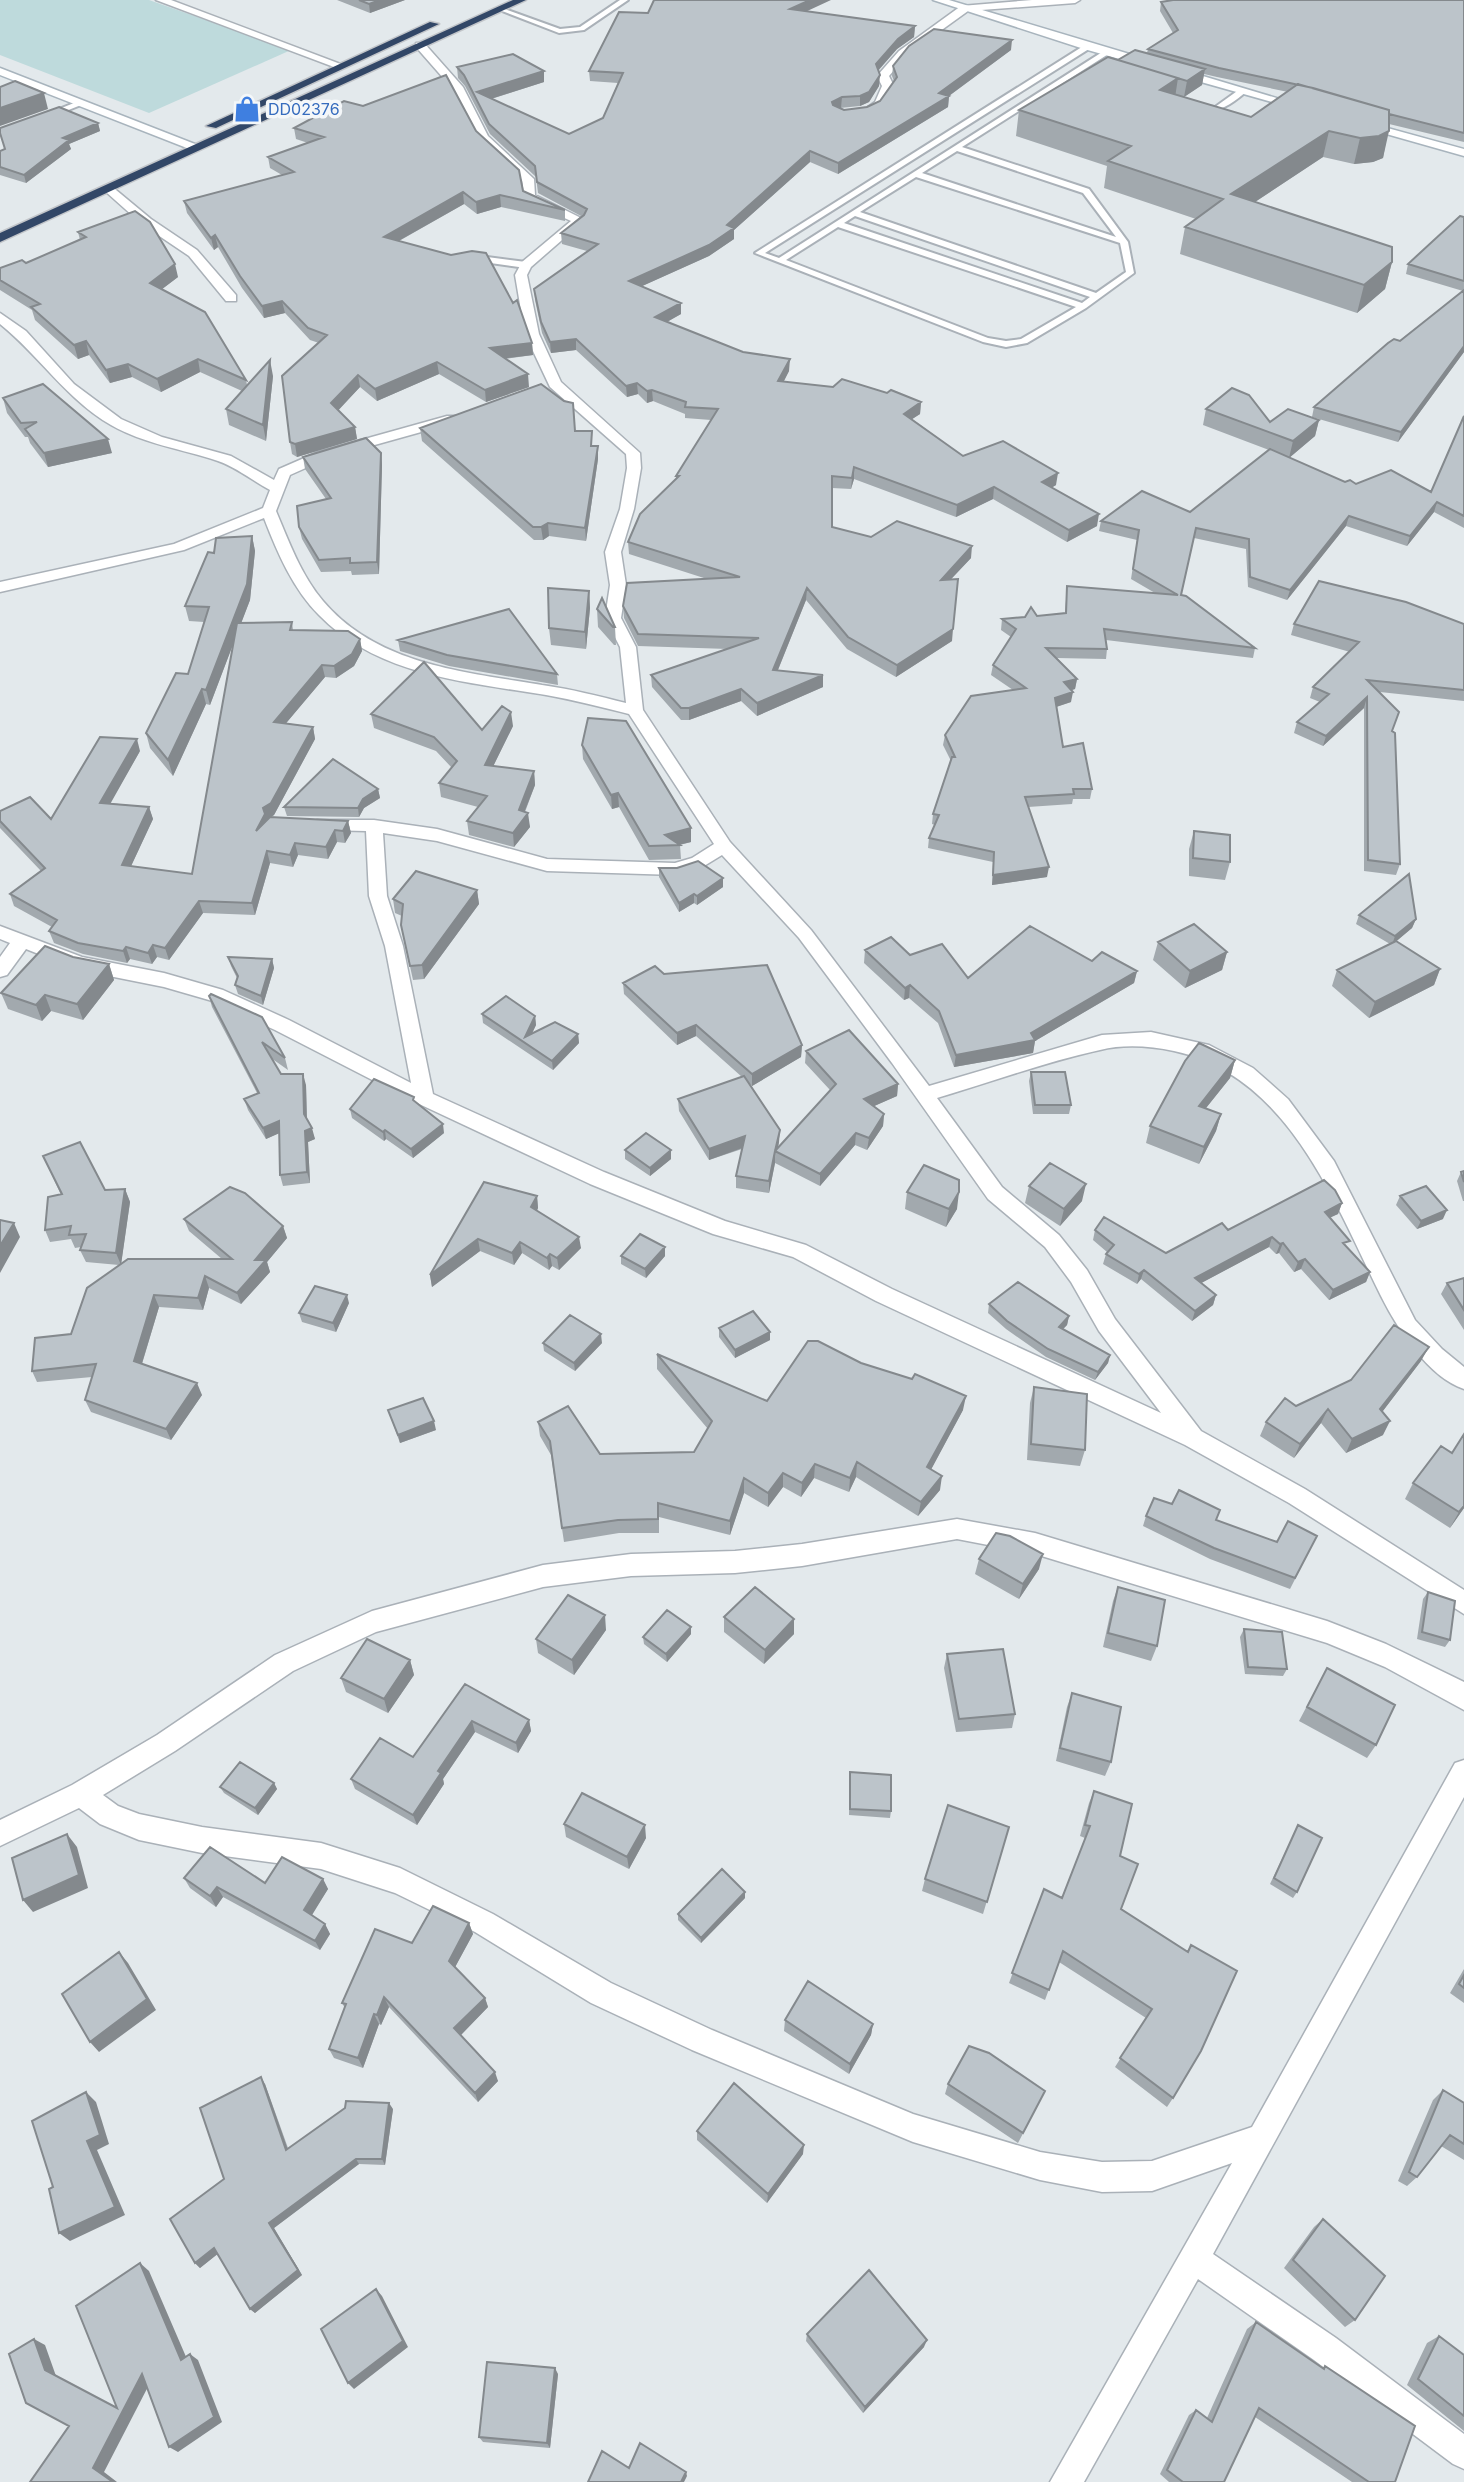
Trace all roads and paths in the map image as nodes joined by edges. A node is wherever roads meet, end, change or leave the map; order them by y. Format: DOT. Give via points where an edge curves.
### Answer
graph roads {
  1 [pos="161,0"];
  2 [pos="521,0"];
  3 [pos="625,0"];
  4 [pos="937,0"];
  5 [pos="1075,0"];
  6 [pos="965,8"];
  7 [pos="500,9"];
  8 [pos="451,16"];
  9 [pos="419,46"];
  10 [pos="1088,47"];
  11 [pos="1107,51"];
  12 [pos="338,65"];
  13 [pos="1079,70"];
  14 [pos="0,71"];
  15 [pos="1091,74"];
  16 [pos="1243,91"];
  17 [pos="82,103"];
  18 [pos="1194,106"];
  19 [pos="1321,113"];
  20 [pos="850,115"];
  21 [pos="35,120"];
  22 [pos="1347,120"];
  23 [pos="204,129"];
  24 [pos="191,135"];
  25 [pos="174,144"];
  26 [pos="196,148"];
  27 [pos="957,148"];
  28 [pos="1464,153"];
  29 [pos="916,174"];
  30 [pos="110,189"];
  31 [pos="854,213"];
  32 [pos="838,224"];
  33 [pos="0,238"];
  34 [pos="1124,242"];
  35 [pos="464,257"];
  36 [pos="779,261"];
  37 [pos="526,265"];
  38 [pos="1096,296"];
  39 [pos="231,298"];
  40 [pos="1083,306"];
  41 [pos="0,317"];
  42 [pos="464,415"];
  43 [pos="276,488"];
  44 [pos="269,511"];
  45 [pos="0,587"];
  46 [pos="635,710"];
  47 [pos="303,823"];
  48 [pos="374,826"];
  49 [pos="724,846"];
  50 [pos="0,932"];
  51 [pos="22,941"];
  52 [pos="0,970"];
  53 [pos="925,1094"];
  54 [pos="424,1098"];
  55 [pos="1464,1380"];
  56 [pos="1194,1438"];
  57 [pos="1464,1603"];
  58 [pos="1464,1698"];
  59 [pos="1464,1772"];
  60 [pos="81,1794"];
  61 [pos="0,1833"];
  62 [pos="1262,2138"];
  63 [pos="1193,2258"];
  64 [pos="1464,2453"];
  65 [pos="1066,2482"];
  1 -- 12 [label="street"];
  2 -- 7 [label="highway"];
  3 -- 7 [label="lane" via="582,30 559,31"];
  4 -- 6 [label="street"];
  5 -- 6 [label="street"];
  6 -- 10 [label="street"];
  6 -- 20 [label="street" via="887,69 883,76 888,86 880,104 870,112"];
  7 -- 9 [label="highway"];
  8 -- 12 [label="highway"];
  9 -- 26 [label="highway"];
  9 -- 37 [label="street" via="457,87 483,138 528,179 529,197 579,220"];
  10 -- 11 [label="street"];
  10 -- 36 [label="lane" via="759,253"];
  11 -- 13 [label="lane"];
  11 -- 16 [label="street"];
  12 -- 23 [label="highway"];
  13 -- 15 [label="lane"];
  13 -- 27 [label="lane"];
  14 -- 17 [label="street"];
  16 -- 18 [label="lane" via="1214,110"];
  16 -- 19 [label="street"];
  17 -- 21 [label="lane"];
  17 -- 25 [label="street"];
  22 -- 28 [label="street"];
  24 -- 25 [label="highway"];
  25 -- 26 [label="street"];
  26 -- 30 [label="highway"];
  27 -- 29 [label="lane"];
  27 -- 34 [label="lane" via="1086,191"];
  29 -- 31 [label="lane"];
  29 -- 34 [label="lane"];
  30 -- 33 [label="highway"];
  30 -- 39 [label="street" via="147,222 193,253"];
  31 -- 32 [label="lane"];
  31 -- 38 [label="lane"];
  32 -- 36 [label="lane"];
  32 -- 40 [label="lane"];
  34 -- 38 [label="lane" via="1129,273"];
  35 -- 37 [label="lane"];
  36 -- 40 [label="lane" via="1006,344 1024,341"];
  37 -- 46 [label="street" via="521,275 532,334 550,386 633,453 627,509 613,552 618,585 613,618 628,647"];
  38 -- 40 [label="lane"];
  41 -- 43 [label="street" via="69,387 116,422 157,440 226,458"];
  42 -- 43 [label="street" via="300,463 284,472"];
  43 -- 44 [label="street"];
  44 -- 45 [label="street" via="155,554"];
  44 -- 46 [label="street" via="311,596 326,614 387,656 471,681 559,692"];
  46 -- 49 [label="street"];
  47 -- 48 [label="street"];
  48 -- 49 [label="street" via="437,835 547,865 676,869"];
  48 -- 54 [label="street" via="378,896 406,999"];
  49 -- 53 [label="street" via="805,934"];
  50 -- 51 [label="street"];
  51 -- 52 [label="street"];
  51 -- 54 [label="street" via="79,963 216,995"];
  53 -- 55 [label="street" via="1101,1042 1151,1039 1202,1050 1246,1073 1280,1104 1328,1167 1408,1326"];
  53 -- 56 [label="street" via="995,1193 1052,1241 1107,1325"];
  54 -- 56 [label="street" via="630,1192 799,1251 884,1296"];
  56 -- 57 [label="street" via="1297,1496"];
  58 -- 60 [label="street" via="1399,1660 1328,1633 1059,1552 983,1531 957,1529 802,1555 631,1565 543,1576 372,1622 284,1663"];
  59 -- 62 [label="street"];
  60 -- 61 [label="street"];
  60 -- 62 [label="street" via="109,1815 139,1827 321,1856 400,1881 484,1923 601,1993 702,2040 913,2128 1027,2162 1101,2177 1152,2176"];
  62 -- 63 [label="street"];
  63 -- 64 [label="street"];
  63 -- 65 [label="street"];
}
